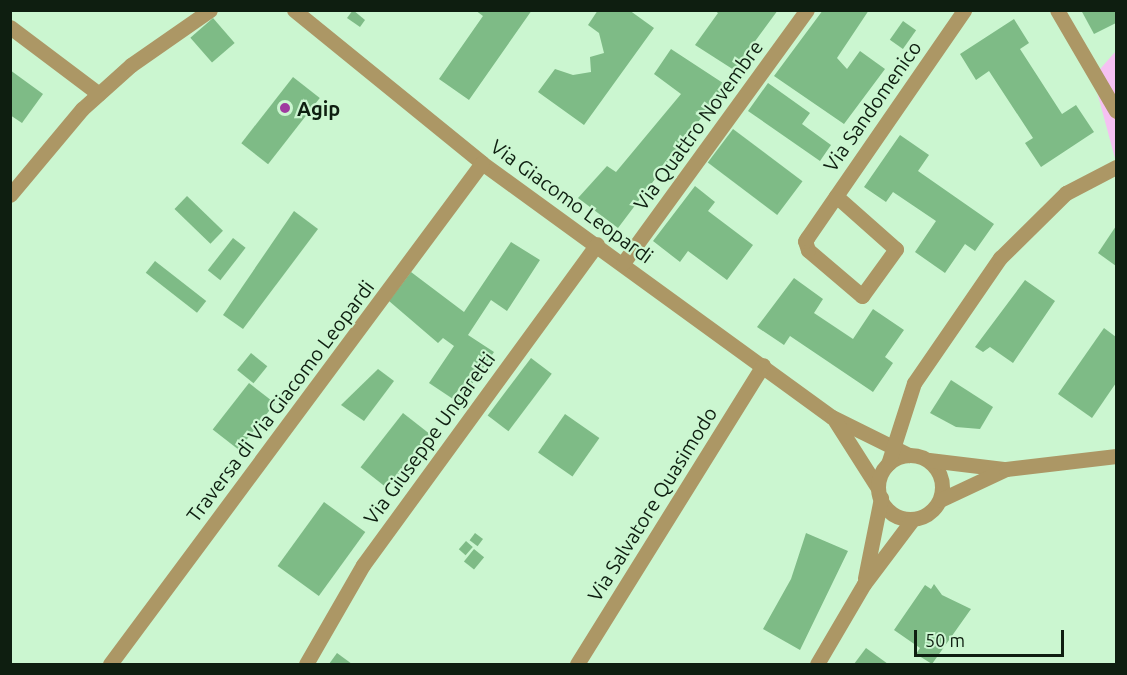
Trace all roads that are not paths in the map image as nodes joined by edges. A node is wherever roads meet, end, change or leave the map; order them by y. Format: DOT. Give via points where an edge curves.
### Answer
graph roads {
  1 [pos="210,10"];
  2 [pos="294,10"];
  3 [pos="807,10"];
  4 [pos="964,10"];
  5 [pos="1057,10"];
  6 [pos="10,27"];
  7 [pos="99,94"];
  8 [pos="1116,111"];
  9 [pos="483,163"];
  10 [pos="1116,167"];
  11 [pos="10,195"];
  12 [pos="836,196"];
  13 [pos="597,244"];
  14 [pos="623,263"];
  15 [pos="763,365"];
  16 [pos="832,417"];
  17 [pos="902,419"];
  18 [pos="1116,456"];
  19 [pos="889,457"];
  20 [pos="919,457"];
  21 [pos="1006,469"];
  22 [pos="879,493"];
  23 [pos="940,500"];
  24 [pos="913,519"];
  25 [pos="864,584"];
  26 [pos="110,664"];
  27 [pos="306,664"];
  28 [pos="577,664"];
  29 [pos="817,664"];
  1 -- 7 [label="street"];
  2 -- 9 [label="street, Via Giacomo Leopardi"];
  3 -- 14 [label="street, Via Quattro Novembre"];
  4 -- 12 [label="street, Via Sandomenico"];
  5 -- 8 [label="street"];
  6 -- 7 [label="street"];
  7 -- 11 [label="street" via="34,162"];
  9 -- 13 [label="street, Via Giacomo Leopardi"];
  9 -- 26 [label="street, Traversa di Via Giacomo Leopardi"];
  10 -- 17 [label="street" via="1066,193 999,258 914,383"];
  12 -- 12 [label="street, Via Sandomenico" via="896,249 862,296 805,244"];
  13 -- 14 [label="street, Via Giacomo Leopardi"];
  13 -- 27 [label="street, Via Giuseppe Ungaretti" via="363,565"];
  14 -- 15 [label="street, Via Giacomo Leopardi"];
  15 -- 16 [label="street, Via Giacomo Leopardi"];
  15 -- 28 [label="street, Via Salvatore Quasimodo"];
  16 -- 19 [label="street, Via Giacomo Leopardi"];
  16 -- 22 [label="street, Via Giacomo Leopardi"];
  17 -- 19 [label="street"];
  17 -- 20 [label="street" via="909,444"];
  18 -- 21 [label="street"];
  19 -- 20 [label="street, Via Giacomo Leopardi"];
  19 -- 22 [label="street"];
  20 -- 21 [label="street, Via Giacomo Leopardi"];
  20 -- 23 [label="street" via="941,478"];
  21 -- 23 [label="street"];
  22 -- 24 [label="street" via="893,514"];
  22 -- 25 [label="street"];
  23 -- 24 [label="street" via="929,513"];
  24 -- 25 [label="street"];
  25 -- 29 [label="street"];
}
